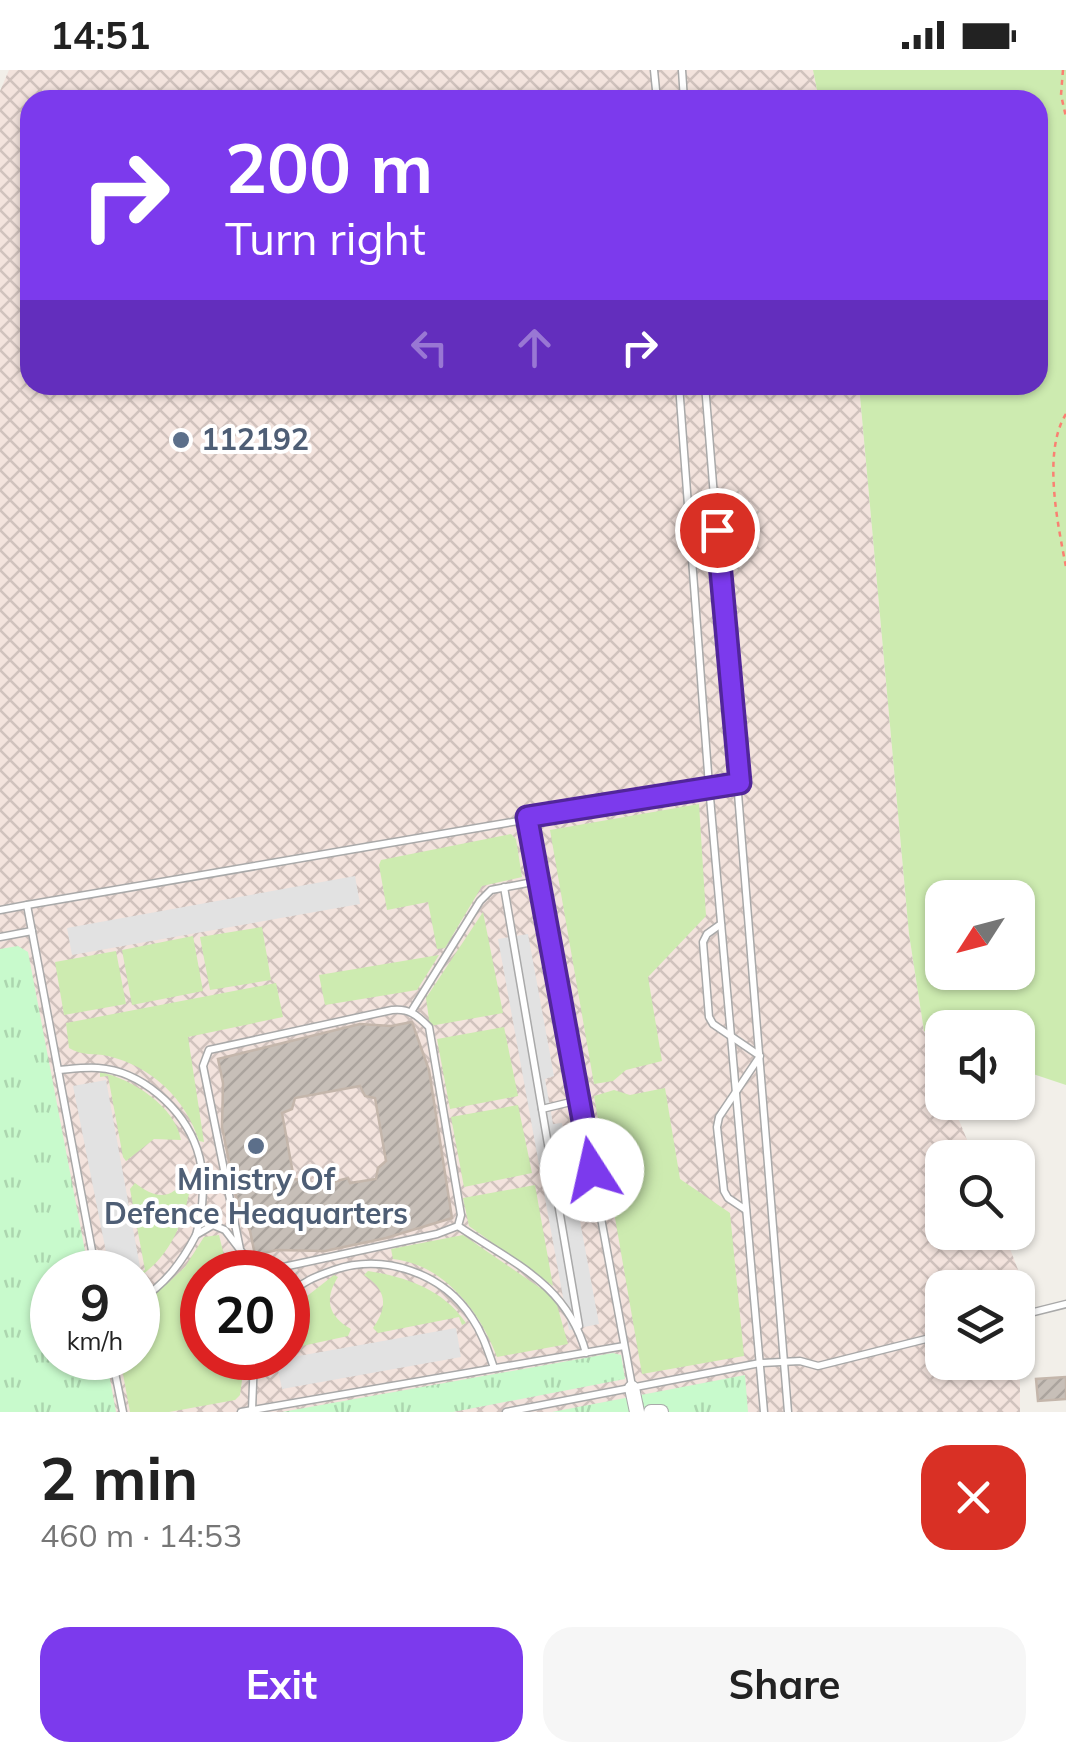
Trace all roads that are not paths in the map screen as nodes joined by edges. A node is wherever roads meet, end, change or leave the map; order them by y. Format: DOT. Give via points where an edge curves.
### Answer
graph roads {
  1 [pos="679,395"];
  2 [pos="706,395"];
  3 [pos="740,783"];
  4 [pos="710,786"];
  5 [pos="527,817"];
  6 [pos="538,881"];
  7 [pos="504,887"];
  8 [pos="28,905"];
  9 [pos="0,910"];
  10 [pos="721,924"];
  11 [pos="32,932"];
  12 [pos="0,936"];
  13 [pos="411,1012"];
  14 [pos="731,1035"];
  15 [pos="760,1056"];
  16 [pos="58,1070"];
  17 [pos="736,1092"];
  18 [pos="579,1100"];
  19 [pos="542,1109"];
  20 [pos="747,1210"];
  21 [pos="458,1226"];
  22 [pos="196,1234"];
  23 [pos="240,1248"];
  24 [pos="92,1250"];
  25 [pos="310,1263"];
  26 [pos="310,1279"];
  27 [pos="160,1284"];
  28 [pos="1066,1304"];
  29 [pos="1035,1312"];
  30 [pos="579,1326"];
  31 [pos="925,1339"];
  32 [pos="624,1346"];
  33 [pos="586,1352"];
  34 [pos="785,1361"];
  35 [pos="760,1363"];
  36 [pos="494,1368"];
  37 [pos="116,1380"];
  38 [pos="253,1380"];
  39 [pos="632,1388"];
  40 [pos="252,1410"];
  41 [pos="123,1412"];
  42 [pos="242,1412"];
  43 [pos="506,1412"];
  44 [pos="637,1412"];
  45 [pos="650,1412"];
  46 [pos="661,1412"];
  47 [pos="764,1412"];
  48 [pos="788,1412"];
  1 -- 4 [label="lane"];
  2 -- 3 [label="lane"];
  3 -- 4 [label="lane"];
  3 -- 15 [label="lane"];
  4 -- 5 [label="lane"];
  4 -- 10 [label="lane"];
  5 -- 6 [label="lane"];
  5 -- 8 [label="lane"];
  6 -- 7 [label="lane"];
  6 -- 18 [label="lane"];
  7 -- 13 [label="lane" via="480,901"];
  7 -- 19 [label="lane"];
  8 -- 9 [label="lane"];
  8 -- 11 [label="lane"];
  10 -- 14 [label="lane"];
  10 -- 14 [label="lane" via="707,934 702,952 709,1017"];
  11 -- 12 [label="lane"];
  11 -- 16 [label="lane"];
  13 -- 21 [label="lane" via="428,1027"];
  13 -- 23 [label="lane" via="392,1010 210,1050 203,1066"];
  14 -- 15 [label="lane"];
  14 -- 17 [label="lane"];
  15 -- 17 [label="lane"];
  15 -- 34 [label="lane"];
  16 -- 22 [label="lane" via="100,1068 130,1076 171,1106 201,1167"];
  16 -- 24 [label="lane"];
  17 -- 20 [label="lane"];
  17 -- 20 [label="lane" via="717,1127 724,1191"];
  18 -- 19 [label="lane"];
  18 -- 32 [label="lane"];
  19 -- 30 [label="lane"];
  20 -- 35 [label="lane"];
  21 -- 25 [label="lane"];
  21 -- 30 [label="lane" via="554,1291"];
  22 -- 23 [label="lane" via="213,1225"];
  22 -- 27 [label="lane" via="180,1265"];
  26 -- 36 [label="lane" via="369,1262 425,1276 471,1316"];
  28 -- 29 [label="lane"];
  30 -- 33 [label="lane"];
  31 -- 34 [label="lane" via="818,1366"];
  32 -- 33 [label="lane"];
  32 -- 39 [label="lane"];
  33 -- 36 [label="lane"];
  34 -- 35 [label="lane"];
  34 -- 48 [label="lane"];
  35 -- 39 [label="lane"];
  35 -- 47 [label="lane"];
  36 -- 40 [label="lane"];
  37 -- 41 [label="lane"];
  38 -- 40 [label="lane"];
  39 -- 43 [label="lane"];
  39 -- 44 [label="street"];
  40 -- 42 [label="lane"];
  45 -- 46 [label="street"];
}
